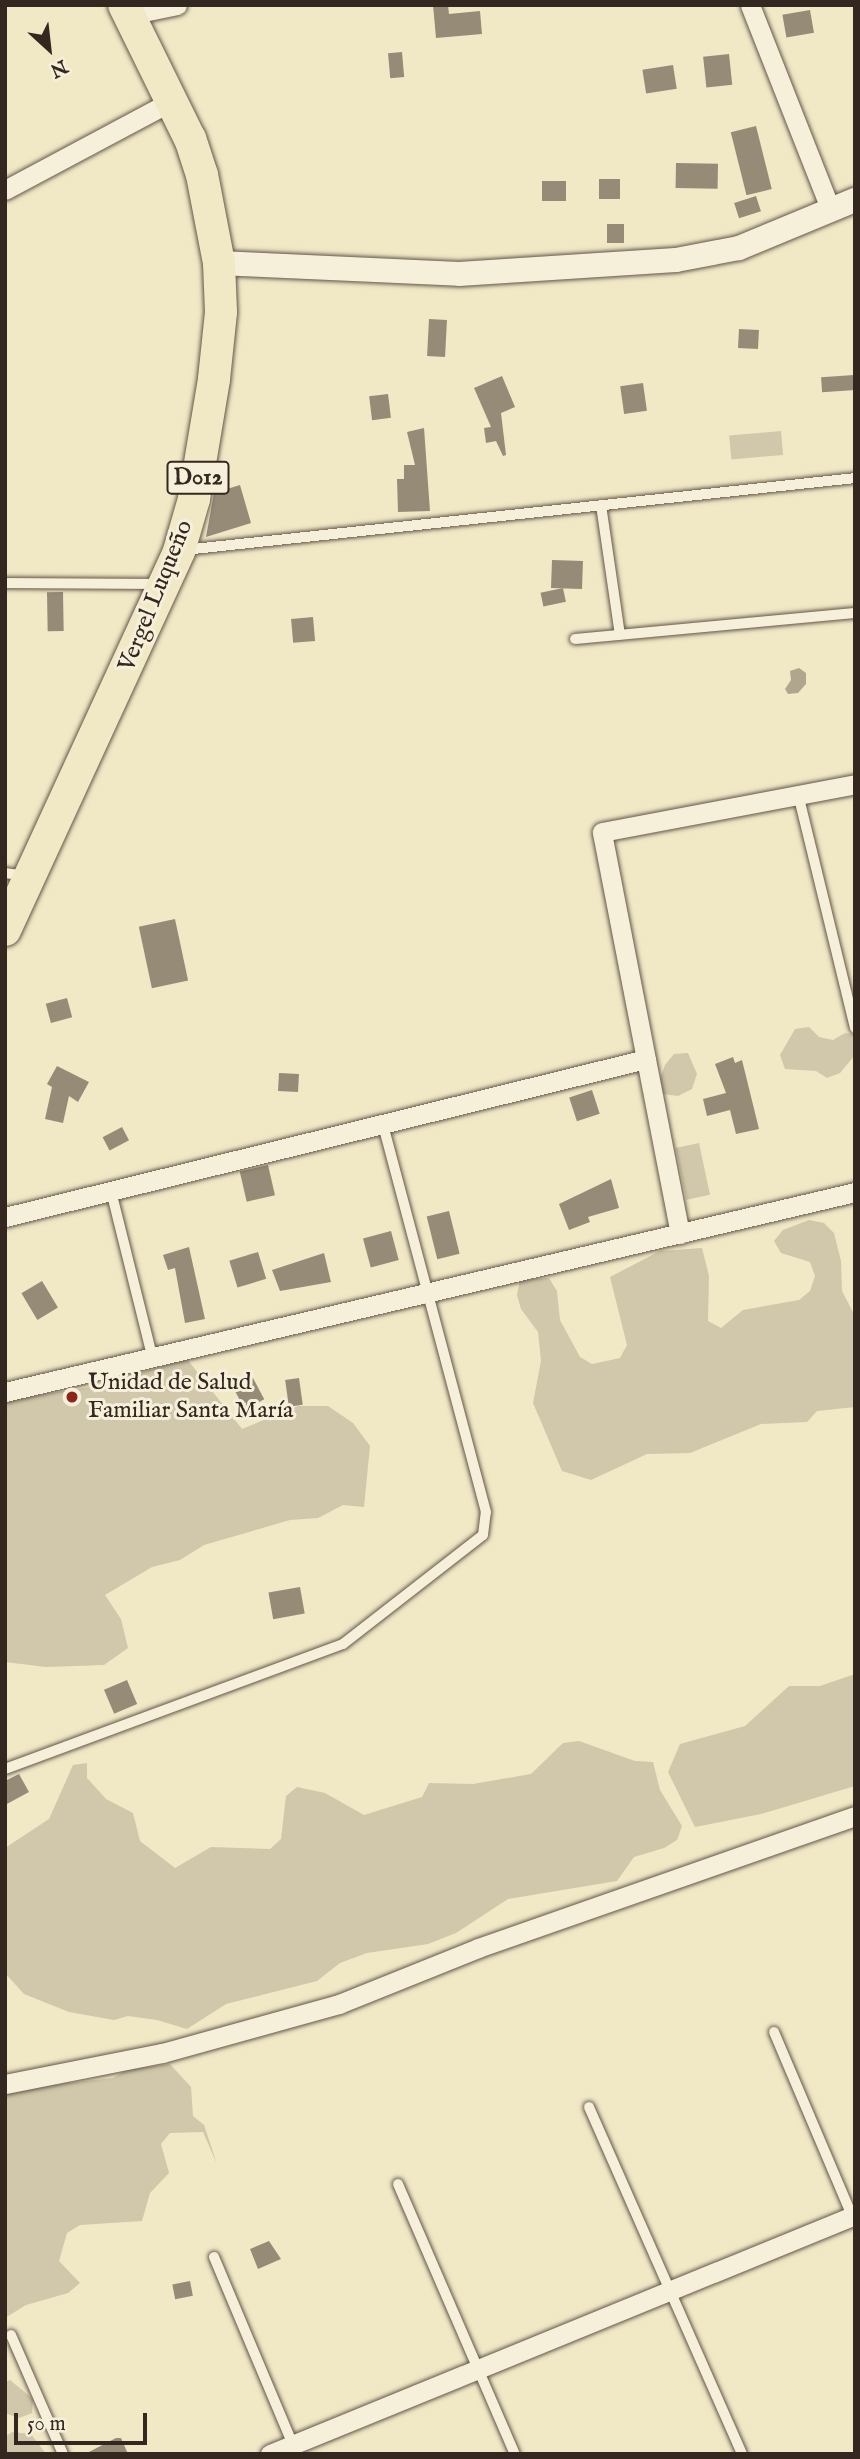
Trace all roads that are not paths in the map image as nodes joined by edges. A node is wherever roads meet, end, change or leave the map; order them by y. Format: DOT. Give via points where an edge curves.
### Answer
graph roads {
  1 [pos="177,5"];
  2 [pos="750,5"];
  3 [pos="126,10"];
  4 [pos="172,101"];
  5 [pos="5,190"];
  6 [pos="855,200"];
  7 [pos="830,208"];
  8 [pos="219,263"];
  9 [pos="855,478"];
  10 [pos="601,505"];
  11 [pos="179,551"];
  12 [pos="5,583"];
  13 [pos="166,584"];
  14 [pos="855,613"];
  15 [pos="620,635"];
  16 [pos="575,639"];
  17 [pos="855,784"];
  18 [pos="798,794"];
  19 [pos="18,875"];
  20 [pos="5,930"];
  21 [pos="855,1028"];
  22 [pos="646,1059"];
  23 [pos="383,1124"];
  24 [pos="111,1191"];
  25 [pos="855,1192"];
  26 [pos="5,1216"];
  27 [pos="680,1234"];
  28 [pos="429,1295"];
  29 [pos="153,1361"];
  30 [pos="5,1392"];
  31 [pos="5,1769"];
  32 [pos="855,1816"];
  33 [pos="775,2032"];
  34 [pos="5,2084"];
  35 [pos="589,2107"];
  36 [pos="398,2184"];
  37 [pos="854,2218"];
  38 [pos="214,2257"];
  39 [pos="670,2291"];
  40 [pos="11,2335"];
  41 [pos="478,2369"];
  42 [pos="295,2449"];
  43 [pos="63,2454"];
  44 [pos="270,2454"];
  45 [pos="514,2454"];
  46 [pos="741,2454"];
  1 -- 3 [label="street"];
  2 -- 7 [label="street"];
  3 -- 4 [label="main road, Vergel Luqueño / D012"];
  4 -- 5 [label="street"];
  4 -- 8 [label="main road, Vergel Luqueño / D012" via="202,175"];
  6 -- 7 [label="street"];
  7 -- 8 [label="street" via="739,248 644,264 459,274"];
  8 -- 11 [label="main road, Vergel Luqueño / D012" via="221,312 215,379 194,499"];
  9 -- 10 [label="lane"];
  10 -- 11 [label="lane"];
  10 -- 15 [label="lane"];
  11 -- 13 [label="main road, Vergel Luqueño / D012"];
  12 -- 13 [label="lane"];
  13 -- 19 [label="main road, Vergel Luqueño / D012"];
  14 -- 15 [label="lane"];
  15 -- 16 [label="lane"];
  17 -- 18 [label="street"];
  18 -- 21 [label="lane"];
  18 -- 22 [label="street" via="601,832"];
  19 -- 20 [label="main road, Vergel Luqueño / D012"];
  22 -- 23 [label="street"];
  22 -- 27 [label="street"];
  23 -- 24 [label="street"];
  23 -- 28 [label="lane"];
  24 -- 26 [label="street"];
  24 -- 29 [label="lane"];
  25 -- 27 [label="street"];
  27 -- 28 [label="street"];
  28 -- 29 [label="street"];
  28 -- 31 [label="lane" via="486,1512 484,1535 343,1644"];
  29 -- 30 [label="street"];
  32 -- 34 [label="street" via="478,1948 339,2004 162,2053"];
  33 -- 37 [label="lane"];
  35 -- 39 [label="lane"];
  36 -- 41 [label="lane"];
  37 -- 39 [label="street"];
  38 -- 42 [label="lane"];
  39 -- 41 [label="street"];
  39 -- 46 [label="lane"];
  40 -- 43 [label="lane"];
  41 -- 42 [label="street"];
  41 -- 45 [label="lane"];
  42 -- 44 [label="street"];
}
